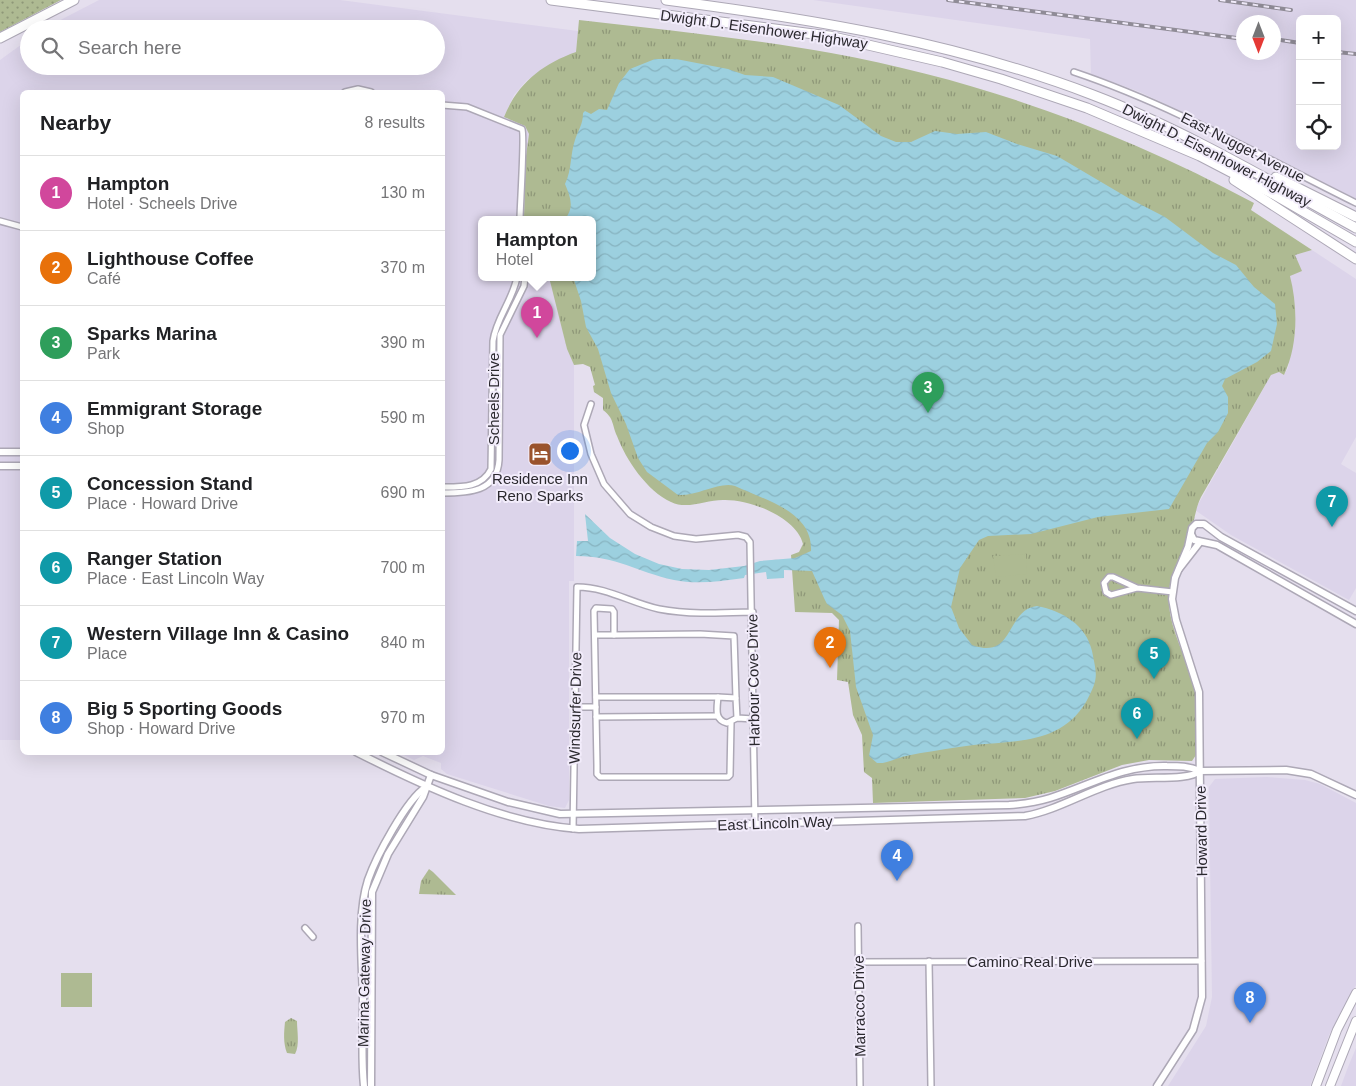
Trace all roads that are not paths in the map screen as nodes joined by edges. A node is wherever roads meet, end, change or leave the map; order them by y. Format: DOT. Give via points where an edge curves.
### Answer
graph roads {
  1 [pos="74,0"];
  2 [pos="551,0"];
  3 [pos="666,0"];
  4 [pos="35,20"];
  5 [pos="20,28"];
  6 [pos="0,38"];
  7 [pos="1074,72"];
  8 [pos="445,105"];
  9 [pos="1135,112"];
  10 [pos="1148,133"];
  11 [pos="1356,203"];
  12 [pos="520,216"];
  13 [pos="1356,217"];
  14 [pos="0,221"];
  15 [pos="20,227"];
  16 [pos="1356,228"];
  17 [pos="1356,242"];
  18 [pos="1356,259"];
  19 [pos="516,281"];
  20 [pos="525,281"];
  21 [pos="493,340"];
  22 [pos="500,393"];
  23 [pos="493,394"];
  24 [pos="591,404"];
  25 [pos="499,436"];
  26 [pos="0,452"];
  27 [pos="20,452"];
  28 [pos="0,466"];
  29 [pos="20,466"];
  30 [pos="445,486"];
  31 [pos="445,493"];
  32 [pos="1208,528"];
  33 [pos="1191,534"];
  34 [pos="1201,542"];
  35 [pos="1266,560"];
  36 [pos="1179,569"];
  37 [pos="1261,570"];
  38 [pos="1137,588"];
  39 [pos="1173,592"];
  40 [pos="1337,601"];
  41 [pos="1332,610"];
  42 [pos="1356,611"];
  43 [pos="753,612"];
  44 [pos="1356,624"];
  45 [pos="614,635"];
  46 [pos="595,636"];
  47 [pos="596,697"];
  48 [pos="718,697"];
  49 [pos="736,698"];
  50 [pos="575,707"];
  51 [pos="596,707"];
  52 [pos="717,716"];
  53 [pos="596,717"];
  54 [pos="737,718"];
  55 [pos="754,719"];
  56 [pos="731,723"];
  57 [pos="362,755"];
  58 [pos="388,755"];
  59 [pos="1200,771"];
  60 [pos="431,775"];
  61 [pos="426,787"];
  62 [pos="1356,795"];
  63 [pos="755,810"];
  64 [pos="573,814"];
  65 [pos="755,824"];
  66 [pos="573,828"];
  67 [pos="858,926"];
  68 [pos="305,928"];
  69 [pos="313,937"];
  70 [pos="1202,960"];
  71 [pos="930,961"];
  72 [pos="858,962"];
  73 [pos="1356,993"];
  74 [pos="1356,1021"];
  75 [pos="364,1086"];
  76 [pos="371,1086"];
  77 [pos="860,1086"];
  78 [pos="931,1086"];
  79 [pos="1157,1086"];
  80 [pos="1316,1086"];
  81 [pos="1330,1086"];
  1 -- 4 [label="highway"];
  2 -- 10 [label="highway, Dwight D. Eisenhower Highway" via="854,41 1056,96"];
  3 -- 9 [label="highway, Dwight D. Eisenhower Highway" via="794,17 945,47 1047,78"];
  5 -- 6 [label="highway"];
  7 -- 11 [label="street, East Nugget Avenue" via="1196,122"];
  8 -- 12 [label="street" via="467,107 522,129"];
  9 -- 13 [label="highway" via="1168,123"];
  9 -- 16 [label="highway, Dwight D. Eisenhower Highway"];
  10 -- 17 [label="highway, Dwight D. Eisenhower Highway" via="1271,193"];
  10 -- 18 [label="highway" via="1166,147 1251,190"];
  14 -- 15 [label="street"];
  19 -- 21 [label="street, Scheels Drive"];
  20 -- 22 [label="street" via="500,335"];
  21 -- 22 [label="street" via="496,343 496,387"];
  21 -- 23 [label="street, Scheels Drive"];
  22 -- 25 [label="street"];
  23 -- 25 [label="street"];
  23 -- 30 [label="street, Scheels Drive" via="493,463 490,473 478,484"];
  24 -- 43 [label="street, Harbour Cove Drive" via="584,425 591,454 604,484 630,514 651,527 681,537 746,537 751,545"];
  25 -- 31 [label="street" via="499,466 490,484 468,493"];
  26 -- 27 [label="street"];
  28 -- 29 [label="street"];
  32 -- 33 [label="street" via="1204,524 1196,524"];
  32 -- 34 [label="street" via="1209,535"];
  32 -- 35 [label="street"];
  33 -- 34 [label="street" via="1194,540"];
  33 -- 36 [label="street, Howard Drive"];
  34 -- 36 [label="street, Howard Drive"];
  34 -- 37 [label="street" via="1217,545"];
  35 -- 37 [label="street"];
  35 -- 40 [label="street"];
  36 -- 39 [label="street, Howard Drive"];
  37 -- 41 [label="street"];
  38 -- 38 [label="street" via="1113,577 1104,583 1106,592 1112,595"];
  38 -- 39 [label="street"];
  39 -- 59 [label="street, Howard Drive" via="1176,620 1199,692"];
  40 -- 41 [label="street"];
  40 -- 42 [label="street"];
  41 -- 44 [label="street"];
  43 -- 50 [label="street, Windsurfer Drive" via="675,612 644,605 606,590 577,587"];
  43 -- 55 [label="street, Harbour Cove Drive"];
  45 -- 46 [label="street"];
  45 -- 46 [label="street" via="612,609 596,608"];
  45 -- 49 [label="street" via="734,636"];
  46 -- 47 [label="street"];
  47 -- 48 [label="street"];
  47 -- 51 [label="street"];
  48 -- 49 [label="street"];
  48 -- 52 [label="street"];
  49 -- 54 [label="street"];
  50 -- 51 [label="street"];
  50 -- 64 [label="street, Windsurfer Drive"];
  51 -- 53 [label="street"];
  52 -- 53 [label="street"];
  52 -- 56 [label="street" via="723,722"];
  53 -- 56 [label="street" via="597,774 604,778 728,777"];
  54 -- 55 [label="street"];
  54 -- 56 [label="street"];
  55 -- 63 [label="street, Harbour Cove Drive"];
  57 -- 61 [label="street, East Lincoln Way"];
  58 -- 60 [label="street, East Lincoln Way"];
  59 -- 62 [label="street, East Lincoln Way" via="1286,770 1312,774"];
  59 -- 63 [label="street, East Lincoln Way" via="1187,766 1135,768 1049,798 1009,805"];
  59 -- 65 [label="street, East Lincoln Way" via="1192,776 1152,776 1121,781 1053,809 1025,816"];
  59 -- 70 [label="street, Howard Drive"];
  60 -- 61 [label="street, Marina Gateway Drive"];
  60 -- 64 [label="street, East Lincoln Way" via="508,802 550,813"];
  61 -- 66 [label="street, East Lincoln Way" via="522,819"];
  61 -- 75 [label="street, Marina Gateway Drive" via="416,794 401,818 379,854 368,880 363,921"];
  61 -- 76 [label="street, Marina Gateway Drive" via="388,854 372,892"];
  63 -- 64 [label="street, East Lincoln Way"];
  63 -- 65 [label="street, Harbour Cove Drive"];
  64 -- 66 [label="street, Windsurfer Drive"];
  65 -- 66 [label="street, East Lincoln Way"];
  67 -- 72 [label="street, Marracco Drive"];
  68 -- 69 [label="street"];
  70 -- 71 [label="street, Camino Real Drive"];
  70 -- 79 [label="street, Howard Drive" via="1202,997 1198,1019"];
  71 -- 72 [label="street, Camino Real Drive"];
  71 -- 78 [label="street"];
  72 -- 77 [label="street, Marracco Drive"];
  73 -- 80 [label="main road" via="1337,1030"];
  74 -- 81 [label="main road"];
}
